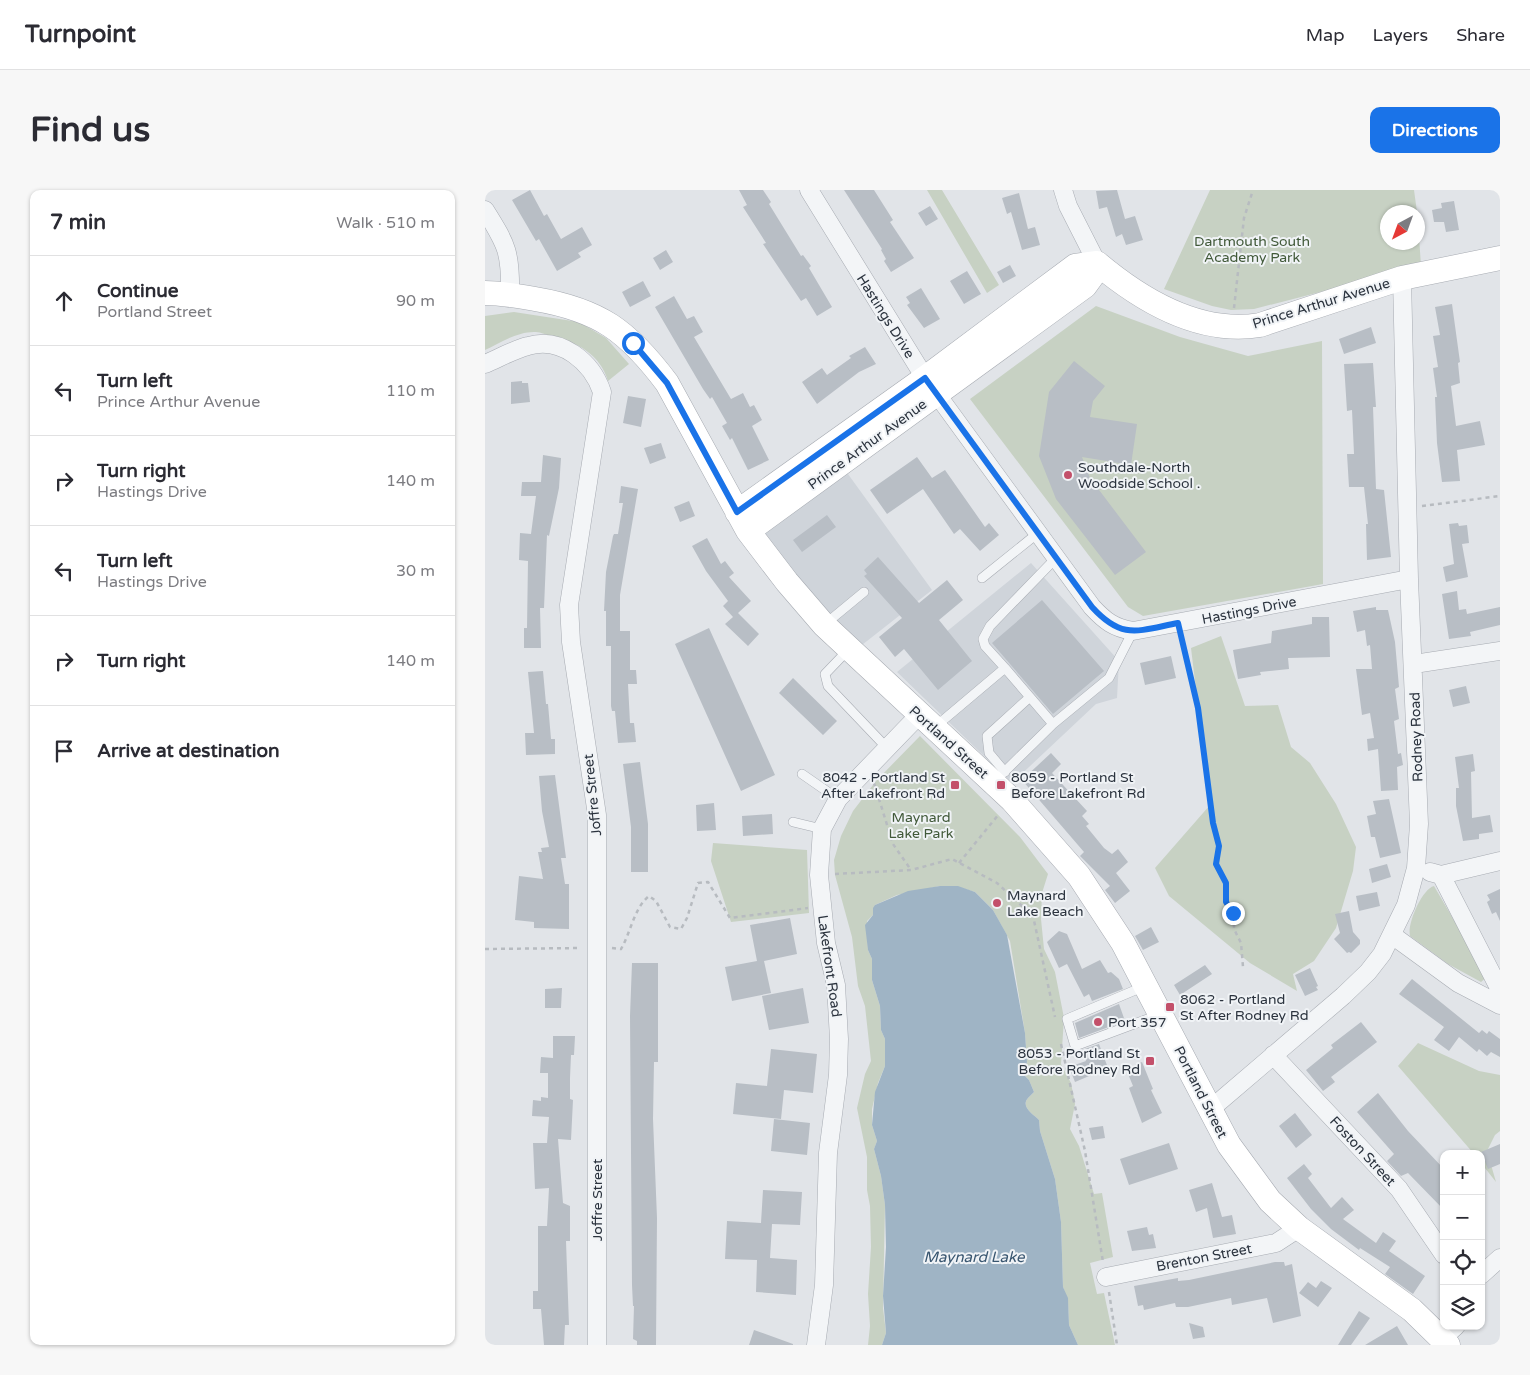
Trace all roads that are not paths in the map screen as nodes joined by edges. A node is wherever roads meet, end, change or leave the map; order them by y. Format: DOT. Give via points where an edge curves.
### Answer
graph roads {
  1 [pos="809,190"];
  2 [pos="1063,190"];
  3 [pos="485,210"];
  4 [pos="1500,258"];
  5 [pos="1097,262"];
  6 [pos="1402,278"];
  7 [pos="485,294"];
  8 [pos="510,295"];
  9 [pos="485,364"];
  10 [pos="931,385"];
  11 [pos="743,521"];
  12 [pos="1038,533"];
  13 [pos="1056,558"];
  14 [pos="981,578"];
  15 [pos="1409,579"];
  16 [pos="864,592"];
  17 [pos="824,625"];
  18 [pos="1133,631"];
  19 [pos="849,649"];
  20 [pos="1500,651"];
  21 [pos="1414,664"];
  22 [pos="1005,668"];
  23 [pos="1029,697"];
  24 [pos="927,720"];
  25 [pos="1053,724"];
  26 [pos="887,748"];
  27 [pos="802,774"];
  28 [pos="999,777"];
  29 [pos="838,799"];
  30 [pos="793,822"];
  31 [pos="822,829"];
  32 [pos="1500,861"];
  33 [pos="1416,868"];
  34 [pos="1441,874"];
  35 [pos="1392,935"];
  36 [pos="1146,986"];
  37 [pos="1500,990"];
  38 [pos="1500,1005"];
  39 [pos="1161,1014"];
  40 [pos="1273,1055"];
  41 [pos="1212,1112"];
  42 [pos="1299,1228"];
  43 [pos="1440,1249"];
  44 [pos="1500,1258"];
  45 [pos="1485,1271"];
  46 [pos="1106,1276"];
  47 [pos="1449,1337"];
  48 [pos="597,1345"];
  49 [pos="816,1345"];
  1 -- 10 [label="street, Hastings Drive"];
  2 -- 5 [label="street"];
  3 -- 8 [label="street" via="508,250"];
  4 -- 6 [label="main road, Prince Arthur Avenue"];
  5 -- 6 [label="main road, Prince Arthur Avenue" via="1147,300 1230,327 1260,325"];
  5 -- 10 [label="main road, Prince Arthur Avenue" via="1085,286"];
  6 -- 15 [label="street, Rodney Road"];
  7 -- 8 [label="main road, Portland Street"];
  8 -- 11 [label="main road, Portland Street" via="585,310 608,322 633,343 667,383"];
  9 -- 48 [label="street, Joffre Street" via="529,345 561,348 586,362 602,392 569,605 571,642 597,815"];
  10 -- 11 [label="main road, Prince Arthur Avenue"];
  10 -- 12 [label="street, Hastings Drive"];
  11 -- 17 [label="main road, Portland Street" via="765,555"];
  12 -- 13 [label="street, Hastings Drive"];
  12 -- 14 [label="lane"];
  13 -- 18 [label="street, Hastings Drive" via="1106,623"];
  13 -- 22 [label="lane" via="990,626 983,639 985,646"];
  15 -- 18 [label="street, Hastings Drive"];
  15 -- 21 [label="street, Rodney Road"];
  16 -- 17 [label="lane"];
  17 -- 19 [label="main road, Portland Street"];
  18 -- 25 [label="lane" via="1109,678"];
  19 -- 24 [label="main road, Portland Street"];
  19 -- 26 [label="lane" via="825,674 828,686"];
  20 -- 21 [label="street"];
  21 -- 33 [label="street, Rodney Road" via="1419,824"];
  22 -- 23 [label="lane"];
  22 -- 24 [label="lane"];
  23 -- 25 [label="lane"];
  23 -- 28 [label="lane" via="987,736 989,753"];
  24 -- 26 [label="street, Lakefront Road"];
  24 -- 28 [label="main road, Portland Street"];
  25 -- 28 [label="lane"];
  26 -- 29 [label="street, Lakefront Road"];
  27 -- 29 [label="lane"];
  28 -- 36 [label="main road, Portland Street" via="1012,800 1079,876 1104,911"];
  29 -- 31 [label="street, Lakefront Road"];
  30 -- 31 [label="lane"];
  31 -- 49 [label="street, Lakefront Road" via="819,875 826,943 836,985 839,1039 828,1153 824,1285"];
  32 -- 34 [label="street"];
  33 -- 34 [label="street"];
  33 -- 35 [label="street, Rodney Road" via="1406,905"];
  34 -- 37 [label="street"];
  35 -- 38 [label="street" via="1458,982"];
  35 -- 40 [label="street, Rodney Road" via="1368,972"];
  36 -- 39 [label="main road, Portland Street"];
  36 -- 39 [label="lane" via="1067,1019 1075,1046"];
  39 -- 41 [label="main road, Portland Street"];
  40 -- 41 [label="street, Rodney Road" via="1213,1107"];
  40 -- 43 [label="street, Foston Street" via="1399,1189"];
  41 -- 42 [label="main road, Portland Street" via="1229,1145 1255,1183 1270,1202"];
  42 -- 46 [label="street, Brenton Street" via="1276,1243"];
  42 -- 47 [label="main road, Portland Street"];
  44 -- 45 [label="street"];
}
